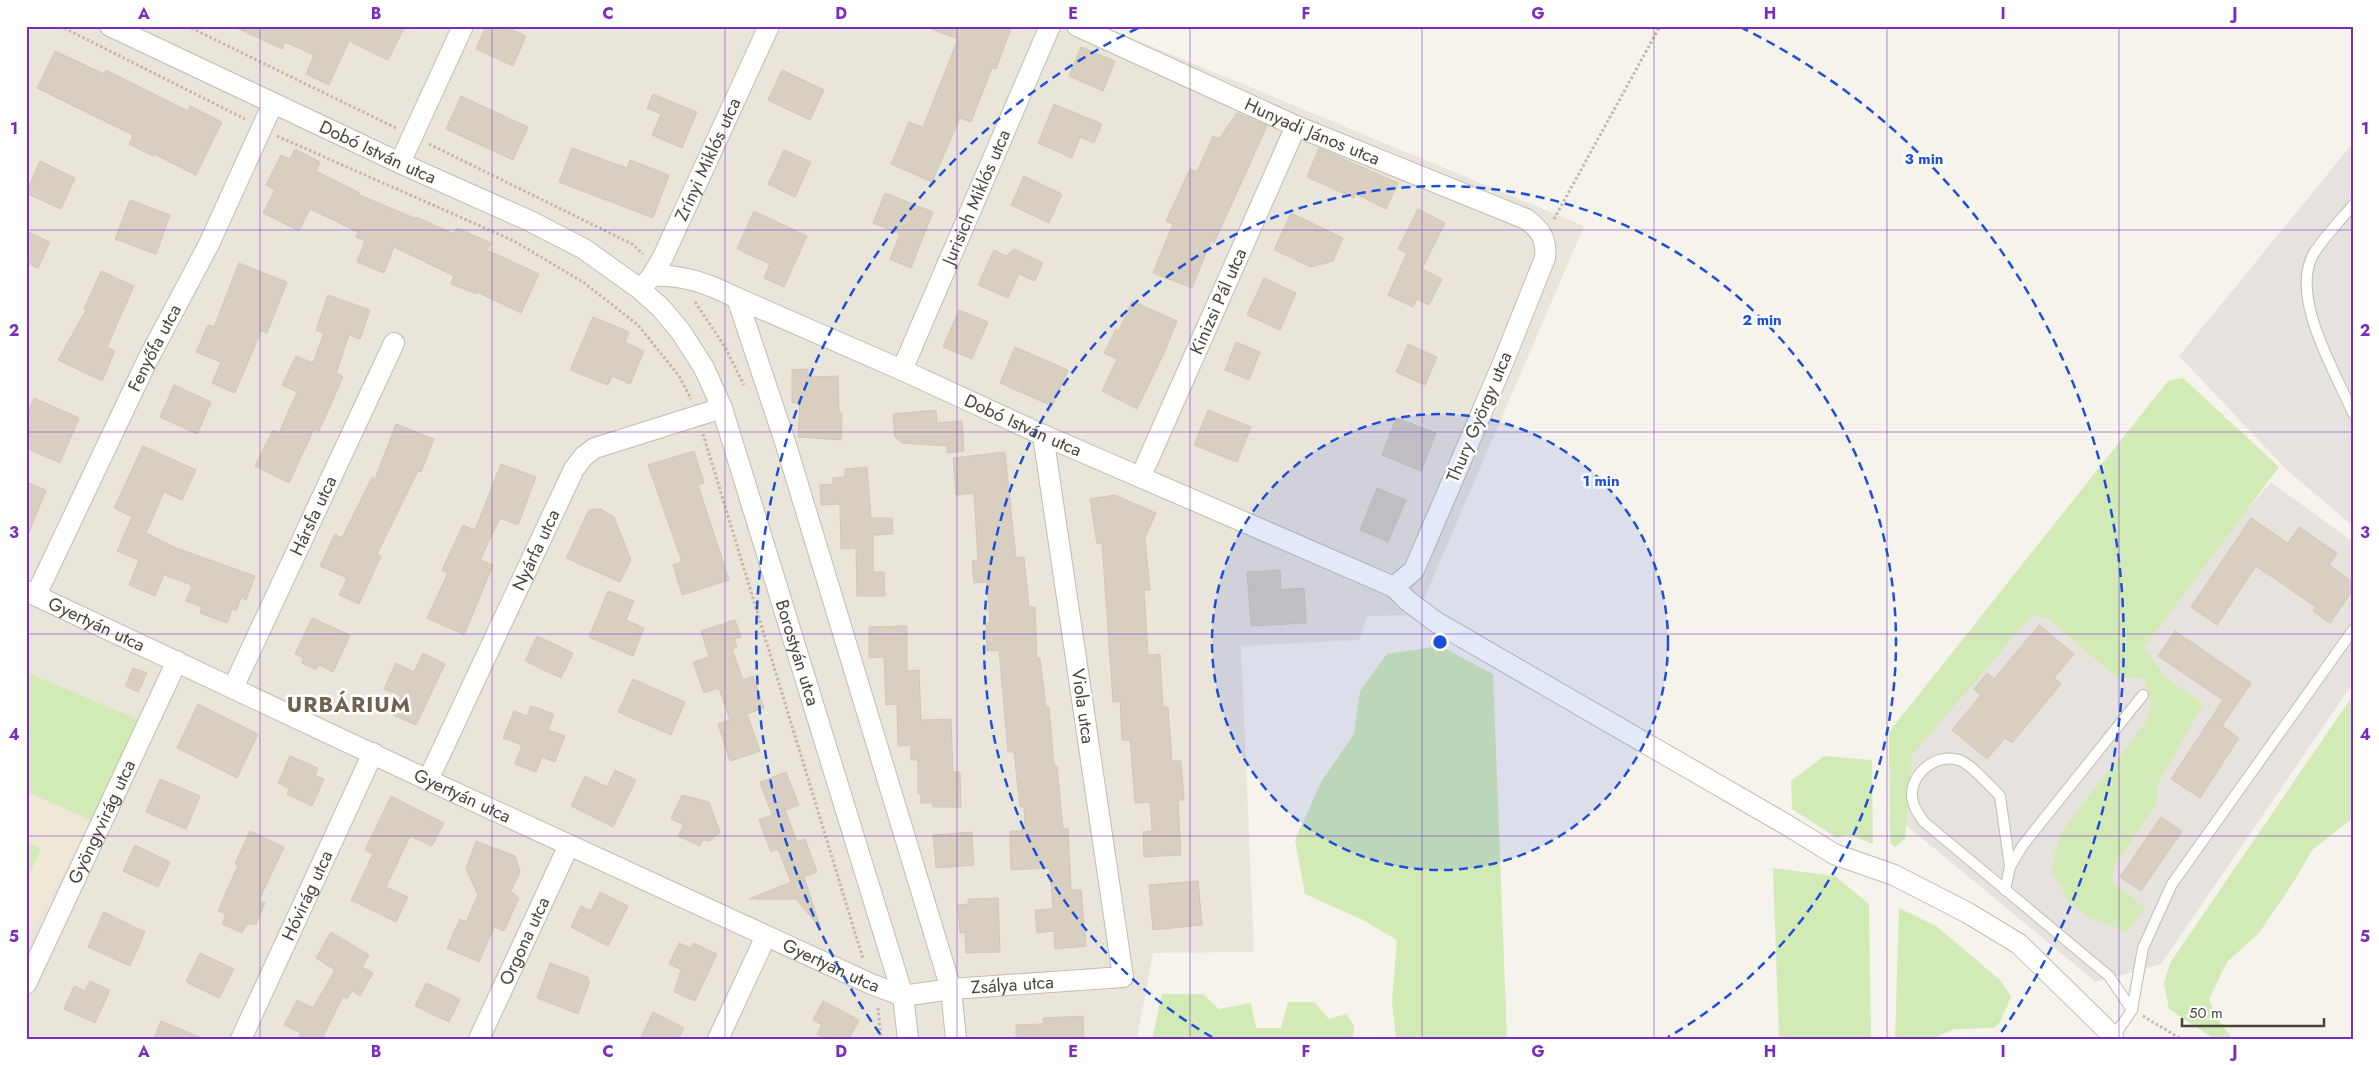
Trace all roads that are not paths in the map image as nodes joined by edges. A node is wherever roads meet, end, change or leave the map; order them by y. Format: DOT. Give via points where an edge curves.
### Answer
graph roads {
  1 [pos="110,26"];
  2 [pos="463,26"];
  3 [pos="769,26"];
  4 [pos="1050,26"];
  5 [pos="1077,26"];
  6 [pos="150,34"];
  7 [pos="273,103"];
  8 [pos="1296,126"];
  9 [pos="400,163"];
  10 [pos="2353,205"];
  11 [pos="1544,237"];
  12 [pos="646,282"];
  13 [pos="737,298"];
  14 [pos="394,343"];
  15 [pos="902,370"];
  16 [pos="722,408"];
  17 [pos="2353,413"];
  18 [pos="1043,435"];
  19 [pos="1141,476"];
  20 [pos="1394,587"];
  21 [pos="31,593"];
  22 [pos="2353,630"];
  23 [pos="177,661"];
  24 [pos="233,688"];
  25 [pos="2142,695"];
  26 [pos="373,753"];
  27 [pos="428,780"];
  28 [pos="569,845"];
  29 [pos="2010,867"];
  30 [pos="2005,890"];
  31 [pos="766,936"];
  32 [pos="1123,977"];
  33 [pos="26,984"];
  34 [pos="951,989"];
  35 [pos="903,996"];
  36 [pos="2132,1010"];
  37 [pos="2113,1038"];
  38 [pos="240,1039"];
  39 [pos="479,1039"];
  40 [pos="718,1039"];
  41 [pos="908,1039"];
  42 [pos="956,1039"];
  1 -- 6 [label="street, Dobó István utca"];
  2 -- 9 [label="street"];
  3 -- 12 [label="street, Zrínyi Miklós utca" via="663,257"];
  4 -- 15 [label="street, Jurisich Miklós utca"];
  5 -- 8 [label="street, Hunyadi János utca"];
  6 -- 7 [label="street, Dobó István utca"];
  7 -- 9 [label="street, Dobó István utca"];
  7 -- 21 [label="street, Fenyőfa utca" via="209,244"];
  8 -- 11 [label="street, Hunyadi János utca" via="1526,219"];
  8 -- 19 [label="street, Kinizsi Pál utca"];
  9 -- 12 [label="street, Dobó István utca" via="530,221"];
  10 -- 17 [label="lane" via="2311,257 2305,276 2306,296 2314,324"];
  11 -- 20 [label="street, Thury György utca" via="1545,258 1503,363 1414,570"];
  12 -- 13 [label="street, Dobó István utca" via="671,275 696,280"];
  12 -- 16 [label="street, Borostyán utca" via="704,368"];
  13 -- 15 [label="street, Dobó István utca"];
  13 -- 34 [label="street" via="786,445"];
  14 -- 24 [label="street, Hársfa utca"];
  15 -- 18 [label="street, Dobó István utca"];
  16 -- 27 [label="street, Nyárfa utca" via="596,448 579,462"];
  16 -- 35 [label="street, Borostyán utca"];
  18 -- 19 [label="street, Dobó István utca"];
  18 -- 32 [label="street, Viola utca"];
  19 -- 20 [label="street, Dobó István utca"];
  20 -- 37 [label="street, Dobó István utca" via="1436,622 1834,854 1894,875 2019,944"];
  21 -- 23 [label="street, Gyertyán utca"];
  22 -- 36 [label="lane" via="2172,884 2143,948"];
  23 -- 24 [label="street, Gyertyán utca"];
  23 -- 33 [label="street, Gyöngyvirág utca"];
  24 -- 26 [label="street, Gyertyán utca"];
  25 -- 29 [label="lane" via="2022,845"];
  26 -- 27 [label="street, Gyertyán utca"];
  26 -- 38 [label="street, Hóvirág utca"];
  27 -- 28 [label="street, Gyertyán utca"];
  28 -- 31 [label="street, Gyertyán utca"];
  28 -- 39 [label="street, Orgona utca"];
  29 -- 30 [label="lane"];
  29 -- 30 [label="lane" via="2000,796 1959,760 1940,759 1923,768 1914,784 1912,801 1924,822"];
  30 -- 36 [label="lane" via="2109,976"];
  31 -- 35 [label="street, Gyertyán utca"];
  31 -- 40 [label="street"];
  32 -- 34 [label="street, Zsálya utca"];
  34 -- 35 [label="street, Zsálya utca"];
  34 -- 42 [label="street"];
  35 -- 41 [label="street, Borostyán utca"];
  36 -- 37 [label="lane"];
}
